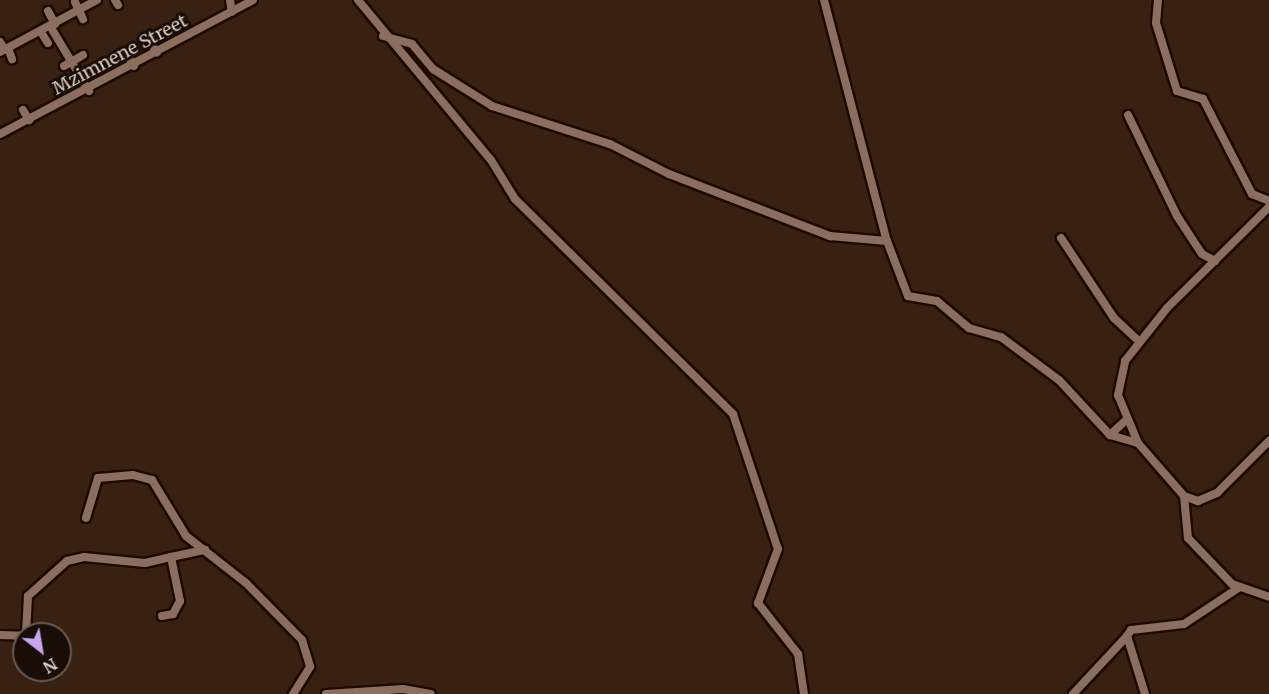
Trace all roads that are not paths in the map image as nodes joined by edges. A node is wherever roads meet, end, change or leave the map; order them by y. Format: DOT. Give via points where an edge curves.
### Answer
graph roads {
  1 [pos="97,0"];
  2 [pos="230,0"];
  3 [pos="253,0"];
  4 [pos="358,0"];
  5 [pos="824,0"];
  6 [pos="1158,0"];
  7 [pos="75,2"];
  8 [pos="242,3"];
  9 [pos="82,8"];
  10 [pos="48,10"];
  11 [pos="95,12"];
  12 [pos="232,12"];
  13 [pos="82,19"];
  14 [pos="53,25"];
  15 [pos="41,32"];
  16 [pos="383,36"];
  17 [pos="148,38"];
  18 [pos="0,42"];
  19 [pos="48,43"];
  20 [pos="4,50"];
  21 [pos="157,53"];
  22 [pos="82,54"];
  23 [pos="128,54"];
  24 [pos="12,59"];
  25 [pos="68,64"];
  26 [pos="134,66"];
  27 [pos="88,91"];
  28 [pos="23,110"];
  29 [pos="1128,115"];
  30 [pos="29,120"];
  31 [pos="0,134"];
  32 [pos="1269,201"];
  33 [pos="1269,207"];
  34 [pos="1061,238"];
  35 [pos="887,241"];
  36 [pos="1215,261"];
  37 [pos="1140,342"];
  38 [pos="1125,421"];
  39 [pos="1110,435"];
  40 [pos="1269,441"];
  41 [pos="1138,442"];
  42 [pos="1184,496"];
  43 [pos="86,518"];
  44 [pos="205,550"];
  45 [pos="171,557"];
  46 [pos="1240,587"];
  47 [pos="1269,597"];
  48 [pos="162,616"];
  49 [pos="26,622"];
  50 [pos="1127,636"];
  51 [pos="293,694"];
  52 [pos="326,694"];
  53 [pos="431,694"];
  54 [pos="804,694"];
  55 [pos="1073,694"];
  56 [pos="1145,694"];
  1 -- 9 [label="street"];
  2 -- 12 [label="street"];
  3 -- 8 [label="street, Mzimnene Street"];
  4 -- 16 [label="street"];
  5 -- 35 [label="street" via="832,49 849,92"];
  6 -- 32 [label="street" via="1156,23 1177,91 1203,99 1252,194"];
  7 -- 9 [label="street"];
  8 -- 12 [label="street, Mzimnene Street"];
  9 -- 11 [label="street"];
  9 -- 13 [label="street"];
  9 -- 14 [label="street"];
  10 -- 14 [label="street"];
  12 -- 21 [label="street, Mzimnene Street"];
  14 -- 15 [label="street"];
  14 -- 25 [label="street"];
  15 -- 19 [label="street"];
  15 -- 20 [label="street"];
  16 -- 35 [label="street" via="412,44 433,69 492,106 610,144 669,174 830,236"];
  16 -- 54 [label="street" via="491,160 515,199 733,414 778,549 758,603 798,654"];
  17 -- 21 [label="street"];
  18 -- 20 [label="street"];
  20 -- 24 [label="street"];
  21 -- 26 [label="street, Mzimnene Street"];
  22 -- 25 [label="street"];
  23 -- 26 [label="street"];
  25 -- 27 [label="street"];
  26 -- 27 [label="street, Mzimnene Street"];
  27 -- 30 [label="street, Mzimnene Street"];
  28 -- 30 [label="street"];
  29 -- 36 [label="street" via="1177,216 1203,254"];
  30 -- 31 [label="street, Mzimnene Street"];
  33 -- 36 [label="street"];
  34 -- 37 [label="street" via="1114,318"];
  35 -- 39 [label="street" via="908,296 937,301 969,328 1001,338 1059,380"];
  36 -- 37 [label="street"];
  37 -- 38 [label="street" via="1119,374"];
  38 -- 39 [label="street"];
  38 -- 41 [label="street"];
  39 -- 41 [label="street"];
  40 -- 42 [label="street" via="1209,498"];
  41 -- 42 [label="street"];
  42 -- 46 [label="street" via="1188,538"];
  43 -- 44 [label="street" via="95,480 146,477 177,526"];
  44 -- 45 [label="street"];
  44 -- 51 [label="street" via="273,609 309,652 310,667"];
  45 -- 48 [label="street" via="180,601 173,614"];
  45 -- 49 [label="street" via="145,563 84,557 67,561 28,596"];
  46 -- 47 [label="street"];
  46 -- 50 [label="street" via="1184,624 1143,624"];
  50 -- 55 [label="street"];
  50 -- 56 [label="street"];
  52 -- 53 [label="street" via="403,689"];
}
